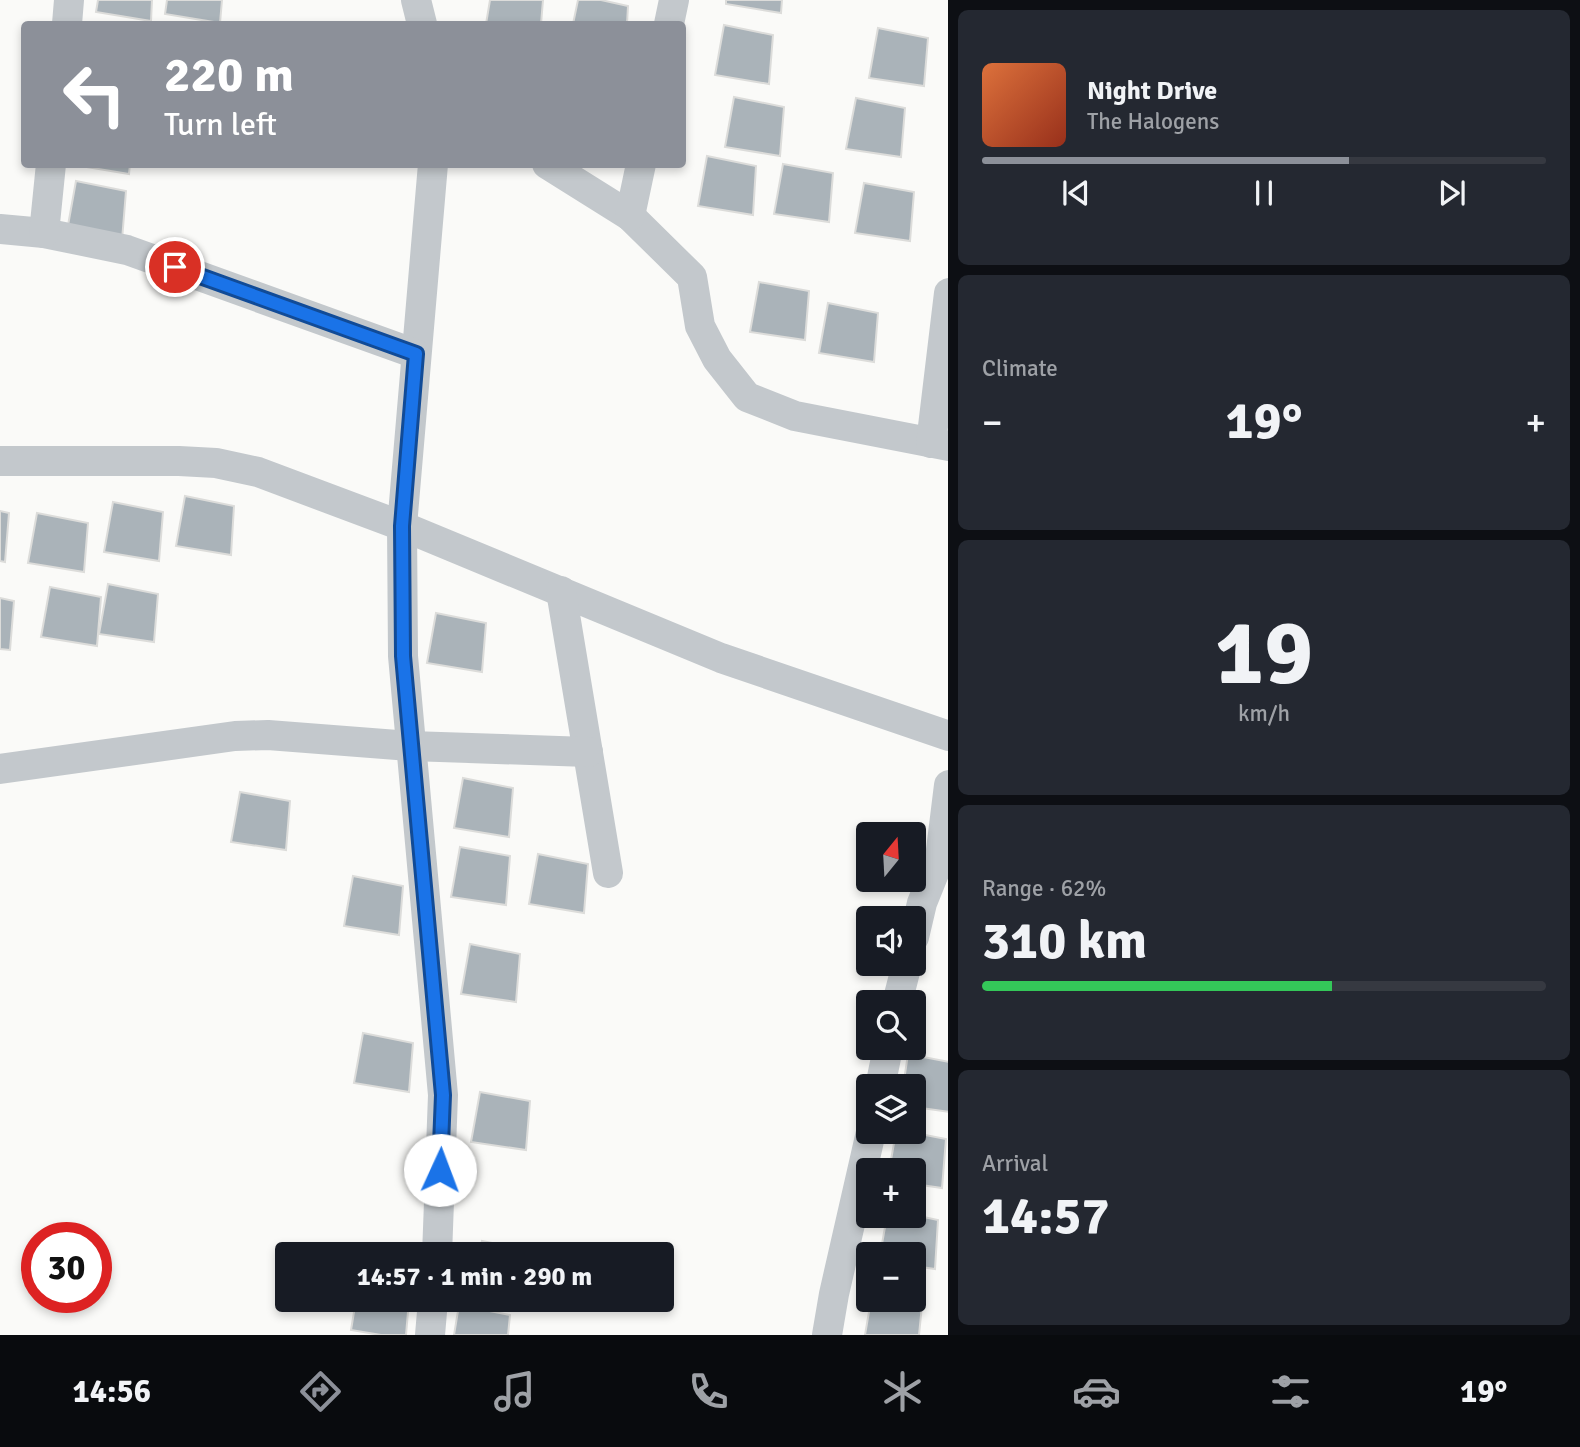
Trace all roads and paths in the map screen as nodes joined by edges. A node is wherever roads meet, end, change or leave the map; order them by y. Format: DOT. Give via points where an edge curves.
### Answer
graph roads {
  1 [pos="69,0"];
  2 [pos="416,0"];
  3 [pos="674,0"];
  4 [pos="66,21"];
  5 [pos="421,21"];
  6 [pos="670,21"];
  7 [pos="51,168"];
  8 [pos="433,168"];
  9 [pos="553,168"];
  10 [pos="640,168"];
  11 [pos="630,216"];
  12 [pos="0,229"];
  13 [pos="44,233"];
  14 [pos="948,293"];
  15 [pos="416,354"];
  16 [pos="940,444"];
  17 [pos="0,461"];
  18 [pos="402,526"];
  19 [pos="561,592"];
  20 [pos="948,736"];
  21 [pos="410,746"];
  22 [pos="587,752"];
  23 [pos="0,769"];
  24 [pos="948,785"];
  25 [pos="608,873"];
  26 [pos="921,906"];
  27 [pos="868,1144"];
  28 [pos="437,1242"];
  29 [pos="432,1312"];
  30 [pos="430,1335"];
  31 [pos="827,1335"];
  1 -- 4 [label="street"];
  2 -- 5 [label="street"];
  3 -- 6 [label="street"];
  7 -- 13 [label="street"];
  8 -- 15 [label="street"];
  9 -- 11 [label="street"];
  10 -- 11 [label="street"];
  11 -- 16 [label="street" via="692,277 700,326 717,359 747,397 795,416"];
  12 -- 13 [label="street"];
  13 -- 15 [label="street" via="127,250"];
  14 -- 16 [label="street"];
  15 -- 18 [label="street"];
  17 -- 18 [label="street" via="216,463 258,472"];
  18 -- 19 [label="street"];
  18 -- 21 [label="street" via="403,656"];
  19 -- 20 [label="street" via="721,658"];
  19 -- 22 [label="street"];
  21 -- 22 [label="street"];
  21 -- 23 [label="street" via="235,736"];
  21 -- 28 [label="street" via="443,1095"];
  22 -- 25 [label="street"];
  24 -- 26 [label="street" via="940,858"];
  27 -- 31 [label="street"];
  29 -- 30 [label="street"];
}
